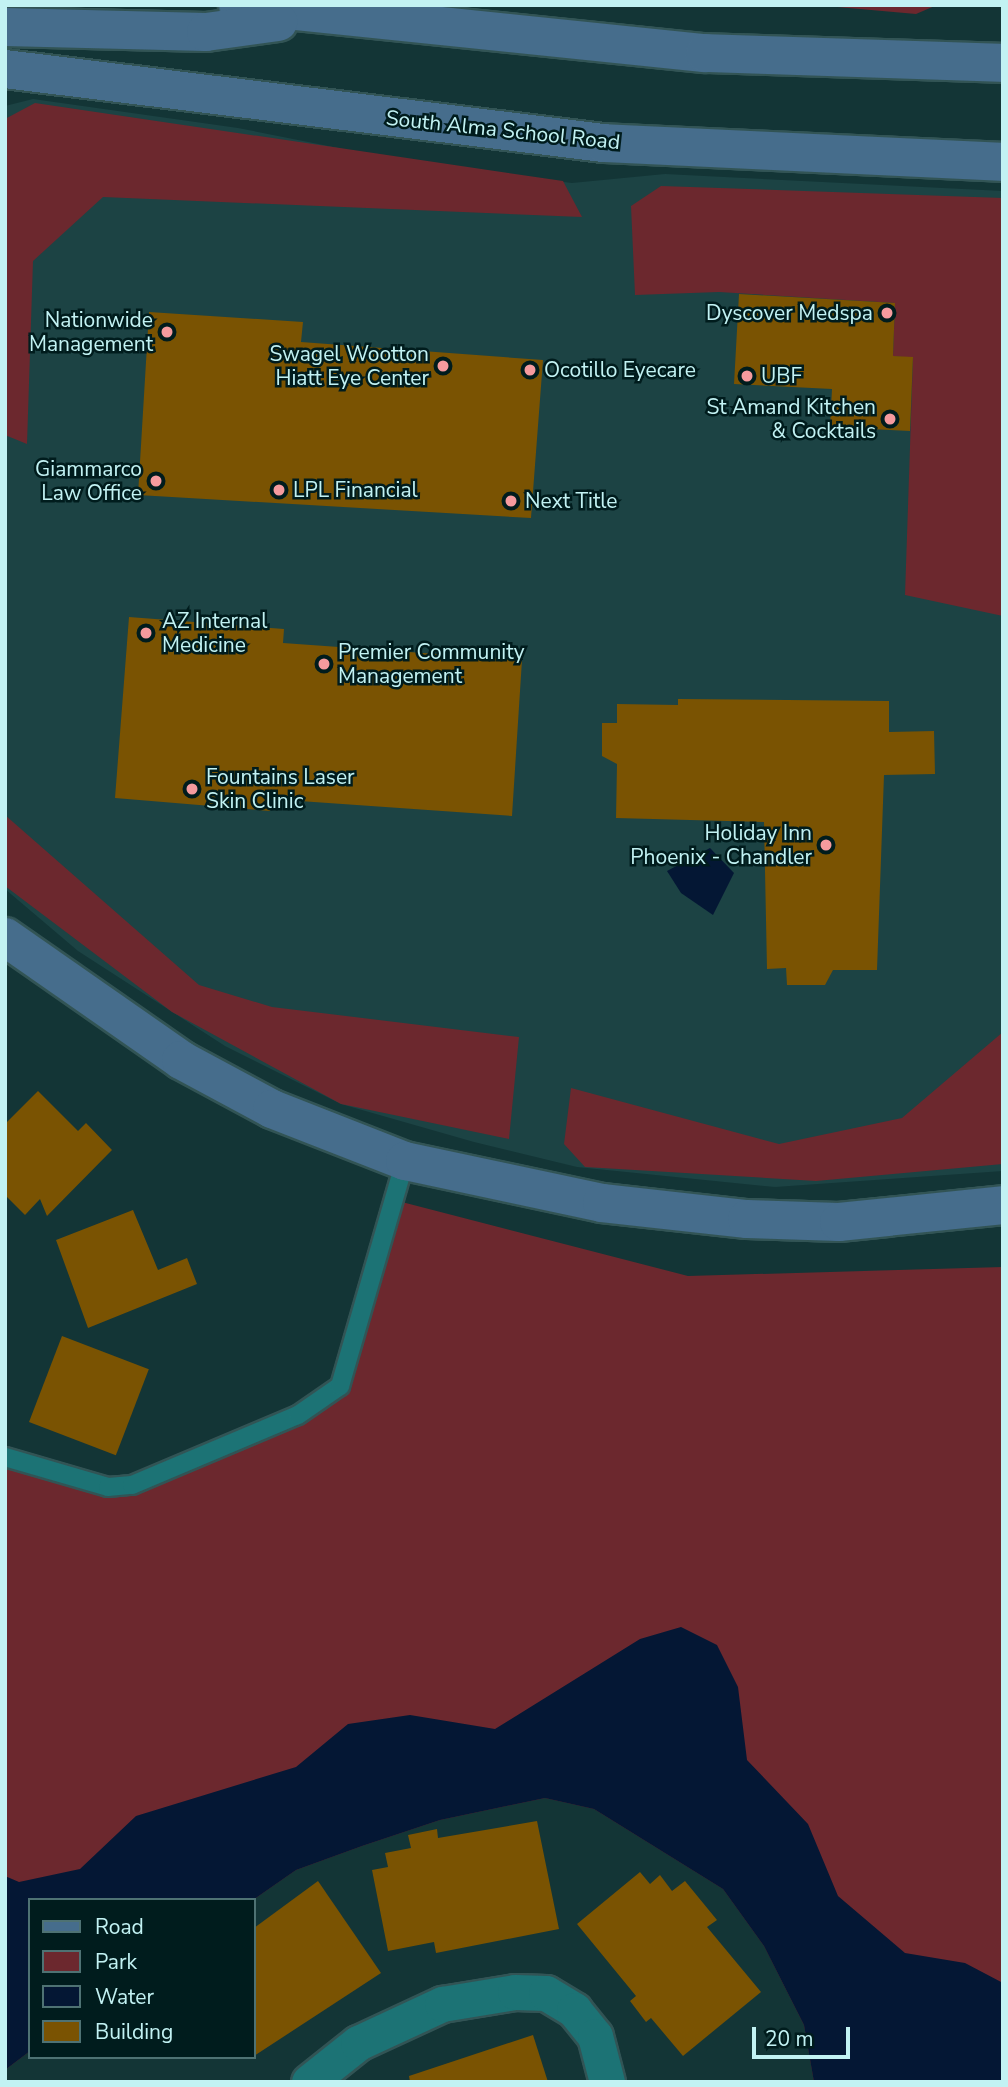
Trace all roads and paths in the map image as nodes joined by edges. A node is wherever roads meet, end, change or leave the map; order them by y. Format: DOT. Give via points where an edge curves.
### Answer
graph roads {
  1 [pos="238,5"];
  2 [pos="322,16"];
  3 [pos="5,27"];
  4 [pos="1003,63"];
  5 [pos="5,69"];
  6 [pos="1003,162"];
  7 [pos="5,937"];
  8 [pos="405,1161"];
  9 [pos="1003,1205"];
  10 [pos="5,1457"];
  11 [pos="309,2082"];
  12 [pos="607,2082"];
  1 -- 2 [label="main road"];
  2 -- 3 [label="main road" via="206,32"];
  2 -- 4 [label="main road" via="705,53"];
  5 -- 6 [label="main road, South Alma School Road" via="603,143"];
  7 -- 8 [label="main road" via="181,1060 272,1109"];
  8 -- 9 [label="main road" via="603,1203 747,1219 839,1222"];
  8 -- 10 [label="lane" via="340,1386 298,1415 132,1485 108,1487"];
  11 -- 12 [label="street" via="358,2043 442,2004 515,1992 546,1993 574,2010 595,2036"];
}
